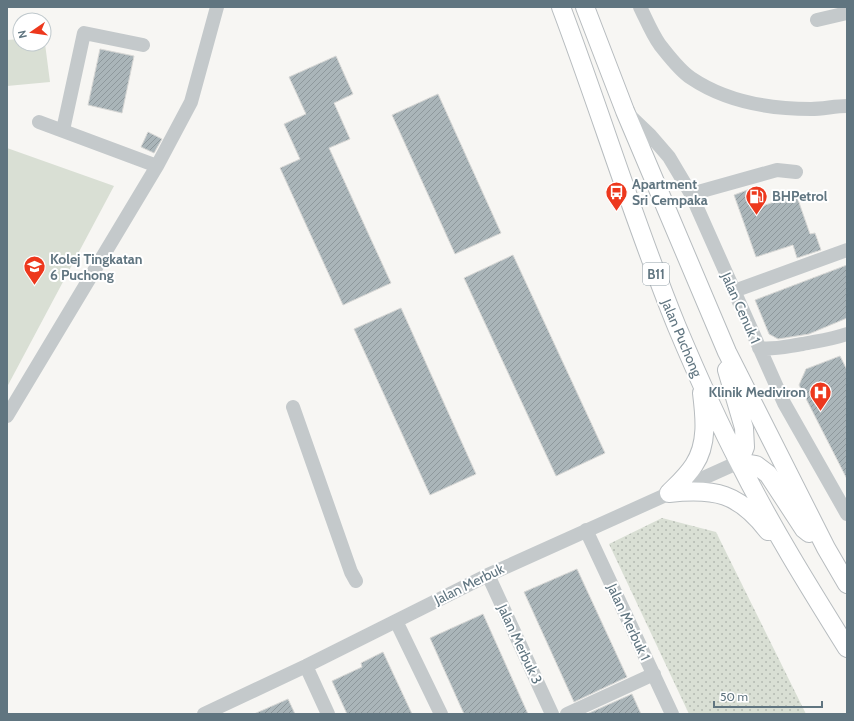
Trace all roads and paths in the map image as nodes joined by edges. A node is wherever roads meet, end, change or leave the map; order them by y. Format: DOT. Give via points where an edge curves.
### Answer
graph roads {
  1 [pos="217,7"];
  2 [pos="561,7"];
  3 [pos="585,7"];
  4 [pos="640,7"];
  5 [pos="847,13"];
  6 [pos="817,20"];
  7 [pos="143,45"];
  8 [pos="845,105"];
  9 [pos="625,111"];
  10 [pos="39,122"];
  11 [pos="63,130"];
  12 [pos="157,166"];
  13 [pos="796,172"];
  14 [pos="691,194"];
  15 [pos="847,250"];
  16 [pos="734,291"];
  17 [pos="845,338"];
  18 [pos="759,348"];
  19 [pos="727,352"];
  20 [pos="701,381"];
  21 [pos="293,407"];
  22 [pos="7,416"];
  23 [pos="739,462"];
  24 [pos="670,493"];
  25 [pos="845,507"];
  26 [pos="586,530"];
  27 [pos="826,548"];
  28 [pos="798,569"];
  29 [pos="488,575"];
  30 [pos="356,581"];
  31 [pos="847,584"];
  32 [pos="396,621"];
  33 [pos="847,648"];
  34 [pos="306,666"];
  35 [pos="654,674"];
  36 [pos="208,713"];
  37 [pos="328,714"];
  38 [pos="441,714"];
  39 [pos="552,714"];
  40 [pos="567,714"];
  41 [pos="672,714"];
  1 -- 12 [label="street" via="191,102"];
  2 -- 20 [label="main road, Jalan Puchong / B11" via="648,255"];
  3 -- 9 [label="main road, B11"];
  4 -- 8 [label="street" via="659,43 674,62 691,78 712,89 734,98 766,105 811,109"];
  5 -- 6 [label="street"];
  7 -- 11 [label="street" via="84,33"];
  9 -- 14 [label="street, Jalan Cenuk 1" via="669,157"];
  9 -- 19 [label="main road, B11"];
  10 -- 11 [label="street"];
  11 -- 12 [label="street"];
  12 -- 22 [label="street"];
  13 -- 14 [label="street" via="777,170"];
  14 -- 16 [label="street, Jalan Cenuk 1"];
  15 -- 16 [label="street"];
  16 -- 18 [label="street, Jalan Cenuk 1"];
  17 -- 18 [label="street" via="769,350"];
  18 -- 25 [label="street, Jalan Cenuk 1" via="784,403"];
  19 -- 23 [label="main road" via="727,370 744,428 745,447"];
  19 -- 27 [label="main road, B11"];
  20 -- 23 [label="main road, Jalan Puchong / B11"];
  20 -- 24 [label="main road" via="704,436 701,451 695,464"];
  21 -- 30 [label="street"];
  23 -- 24 [label="street, Jalan Merbuk"];
  23 -- 27 [label="main road" via="756,465 768,474 804,529"];
  23 -- 28 [label="main road, Jalan Puchong / B11"];
  24 -- 26 [label="street, Jalan Merbuk"];
  24 -- 28 [label="main road" via="714,492 735,500 748,508 764,525"];
  26 -- 29 [label="street, Jalan Merbuk"];
  26 -- 35 [label="street, Jalan Merbuk 1"];
  27 -- 31 [label="main road, B11"];
  28 -- 33 [label="main road, Jalan Puchong / B11"];
  29 -- 32 [label="street, Jalan Merbuk"];
  29 -- 39 [label="street, Jalan Merbuk 3"];
  32 -- 34 [label="street, Jalan Merbuk"];
  32 -- 38 [label="street"];
  34 -- 36 [label="street, Jalan Merbuk"];
  34 -- 37 [label="street"];
  35 -- 40 [label="street"];
  35 -- 41 [label="street, Jalan Merbuk 1"];
}
